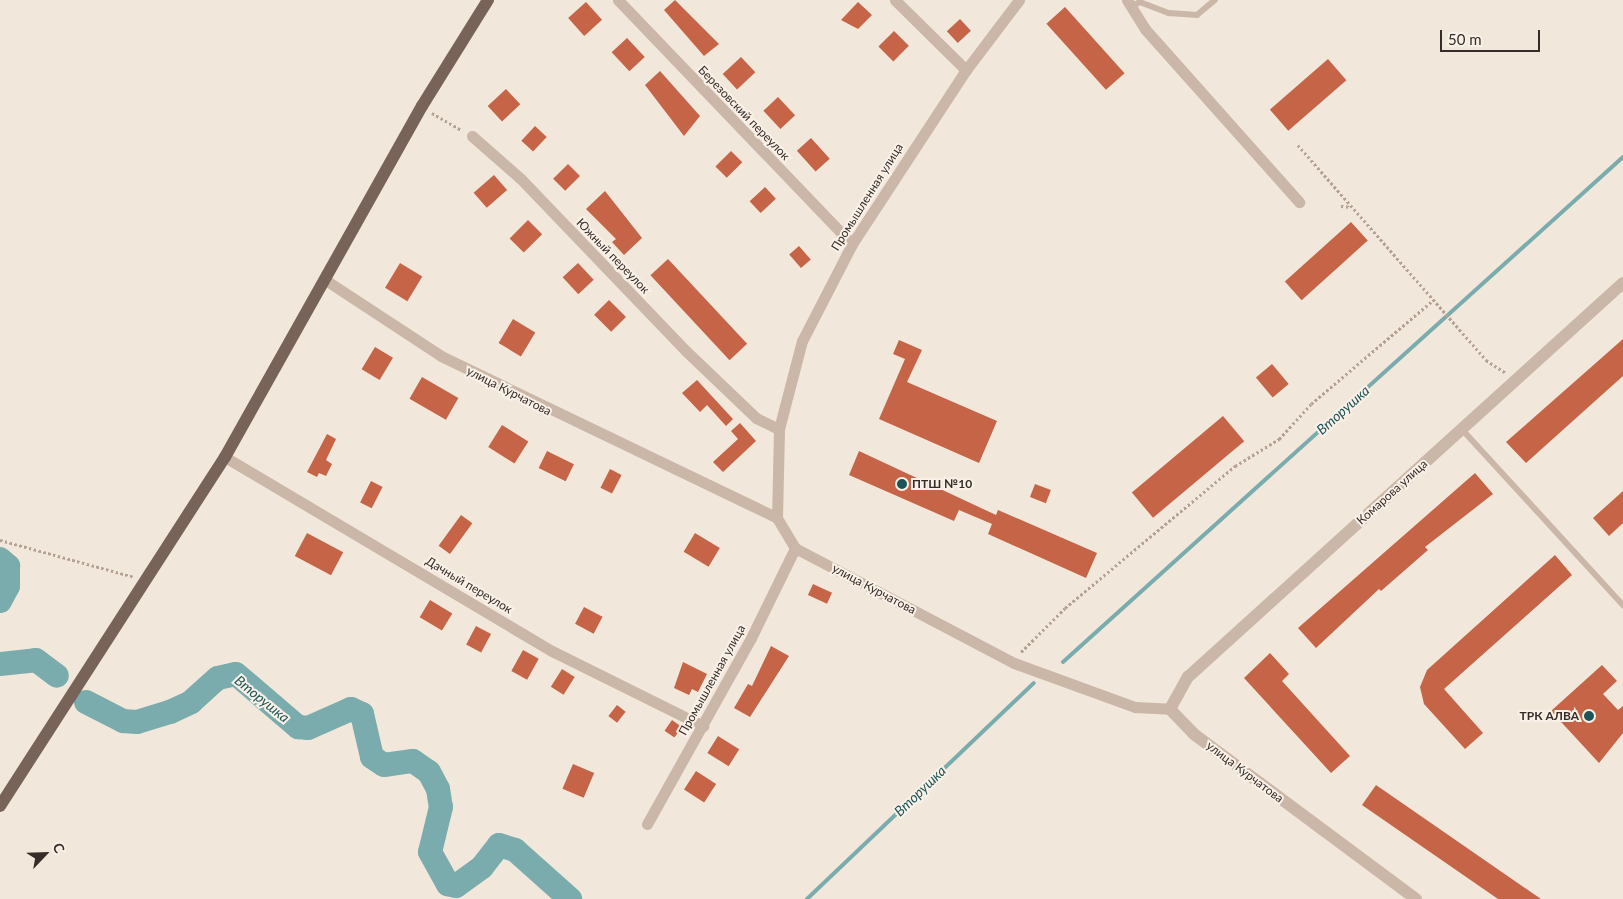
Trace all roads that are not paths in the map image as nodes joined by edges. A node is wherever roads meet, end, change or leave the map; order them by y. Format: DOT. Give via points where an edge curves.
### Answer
graph roads {
  1 [pos="488,0"];
  2 [pos="618,0"];
  3 [pos="895,0"];
  4 [pos="1019,0"];
  5 [pos="1215,0"];
  6 [pos="1135,2"];
  7 [pos="966,70"];
  8 [pos="472,136"];
  9 [pos="1299,202"];
  10 [pos="852,244"];
  11 [pos="327,281"];
  12 [pos="1623,283"];
  13 [pos="779,429"];
  14 [pos="1462,429"];
  15 [pos="225,457"];
  16 [pos="777,518"];
  17 [pos="795,548"];
  18 [pos="1623,605"];
  19 [pos="1170,709"];
  20 [pos="703,726"];
  21 [pos="0,806"];
  22 [pos="647,824"];
  23 [pos="1416,899"];
  1 -- 11 [label="main road" via="422,106"];
  2 -- 10 [label="street, Березовский переулок"];
  3 -- 7 [label="street"];
  4 -- 7 [label="street, Промышленная улица"];
  5 -- 6 [label="lane" via="1197,15 1169,13"];
  6 -- 9 [label="street"];
  7 -- 10 [label="street, Промышленная улица"];
  8 -- 13 [label="street, Южный переулок" via="521,180 686,351 756,418"];
  10 -- 13 [label="street, Промышленная улица" via="802,341"];
  11 -- 15 [label="main road"];
  11 -- 16 [label="street, улица Курчатова" via="441,356"];
  12 -- 14 [label="street, Комарова улица"];
  13 -- 16 [label="street, Промышленная улица"];
  14 -- 18 [label="lane"];
  14 -- 19 [label="street, Комарова улица" via="1188,677"];
  15 -- 20 [label="street, Дачный переулок" via="552,651"];
  15 -- 21 [label="main road" via="143,579"];
  16 -- 17 [label="street"];
  17 -- 19 [label="street, улица Курчатова" via="1014,663 1135,707"];
  17 -- 20 [label="street, Промышленная улица" via="791,563"];
  19 -- 23 [label="street, улица Курчатова" via="1194,734"];
  20 -- 22 [label="street, Промышленная улица"];
}
